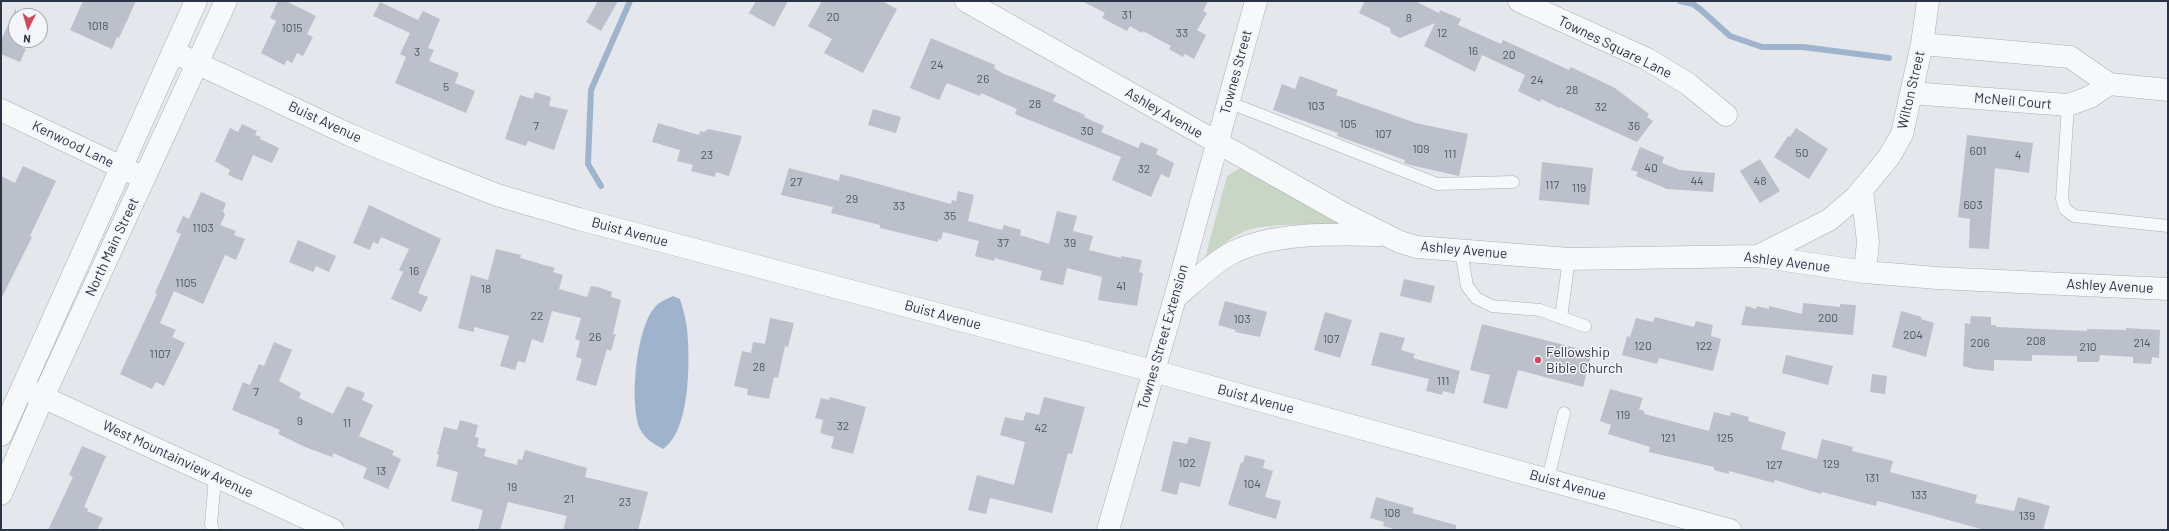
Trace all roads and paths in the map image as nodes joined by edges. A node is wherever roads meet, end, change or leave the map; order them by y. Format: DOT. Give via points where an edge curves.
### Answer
graph roads {
  1 [pos="196,1"];
  2 [pos="226,1"];
  3 [pos="966,1"];
  4 [pos="1256,1"];
  5 [pos="1519,1"];
  6 [pos="1928,1"];
  7 [pos="1922,44"];
  8 [pos="173,52"];
  9 [pos="198,64"];
  10 [pos="2109,84"];
  11 [pos="2168,90"];
  12 [pos="1911,93"];
  13 [pos="1228,102"];
  14 [pos="2068,105"];
  15 [pos="1,110"];
  16 [pos="1726,115"];
  17 [pos="1217,143"];
  18 [pos="122,168"];
  19 [pos="144,178"];
  20 [pos="1513,182"];
  21 [pos="1862,190"];
  22 [pos="2168,226"];
  23 [pos="1384,235"];
  24 [pos="1461,251"];
  25 [pos="1758,256"];
  26 [pos="1569,259"];
  27 [pos="1865,272"];
  28 [pos="2168,289"];
  29 [pos="1175,298"];
  30 [pos="1561,318"];
  31 [pos="1585,326"];
  32 [pos="1153,371"];
  33 [pos="23,388"];
  34 [pos="43,397"];
  35 [pos="1564,413"];
  36 [pos="1,435"];
  37 [pos="215,477"];
  38 [pos="1548,479"];
  39 [pos="2,490"];
  40 [pos="213,530"];
  41 [pos="333,530"];
  42 [pos="1108,530"];
  43 [pos="1730,530"];
  1 -- 8 [label="street, North Main Street"];
  2 -- 9 [label="street, North Main Street"];
  3 -- 17 [label="street, Ashley Avenue"];
  4 -- 13 [label="street, Townes Street"];
  5 -- 16 [label="street, Townes Square Lane" via="1647,59 1688,84"];
  6 -- 7 [label="street, Wilton Street"];
  7 -- 10 [label="street" via="2070,57"];
  7 -- 12 [label="street, Wilton Street"];
  8 -- 9 [label="street, Buist Avenue"];
  8 -- 18 [label="street, North Main Street"];
  9 -- 19 [label="street, North Main Street"];
  9 -- 32 [label="street, Buist Avenue" via="212,68 350,135 497,195"];
  10 -- 11 [label="street"];
  10 -- 14 [label="street, McNeil Court" via="2090,97"];
  12 -- 14 [label="street, McNeil Court"];
  12 -- 21 [label="street, Wilton Street" via="1902,134 1889,157"];
  13 -- 17 [label="street, Townes Street"];
  13 -- 20 [label="lane" via="1437,184"];
  14 -- 22 [label="lane" via="2062,199 2065,209 2074,216"];
  15 -- 18 [label="street, Kenwood Lane"];
  17 -- 23 [label="street, Ashley Avenue"];
  17 -- 29 [label="street, Townes Street Extension"];
  18 -- 19 [label="street, Kenwood Lane"];
  18 -- 33 [label="street, North Main Street"];
  19 -- 34 [label="street, North Main Street"];
  21 -- 25 [label="street, Wilton Street" via="1829,220"];
  21 -- 27 [label="street" via="1868,242"];
  23 -- 24 [label="street, Ashley Avenue" via="1417,247"];
  23 -- 29 [label="street, Ashley Avenue" via="1338,234 1259,243 1228,255"];
  24 -- 26 [label="street, Ashley Avenue"];
  24 -- 30 [label="lane" via="1467,286 1476,298 1492,306 1540,310"];
  25 -- 26 [label="street, Ashley Avenue"];
  25 -- 27 [label="street, Ashley Avenue"];
  26 -- 30 [label="lane"];
  27 -- 28 [label="street, Ashley Avenue"];
  29 -- 32 [label="street, Townes Street Extension"];
  30 -- 31 [label="lane"];
  32 -- 38 [label="street, Buist Avenue"];
  32 -- 42 [label="street, Townes Street Extension"];
  33 -- 34 [label="street, West Mountainview Avenue"];
  33 -- 36 [label="street, North Main Street"];
  34 -- 37 [label="street, West Mountainview Avenue"];
  34 -- 39 [label="street, North Main Street"];
  35 -- 38 [label="lane"];
  37 -- 40 [label="lane" via="211,524"];
  37 -- 41 [label="street, West Mountainview Avenue"];
  38 -- 43 [label="street, Buist Avenue"];
}
